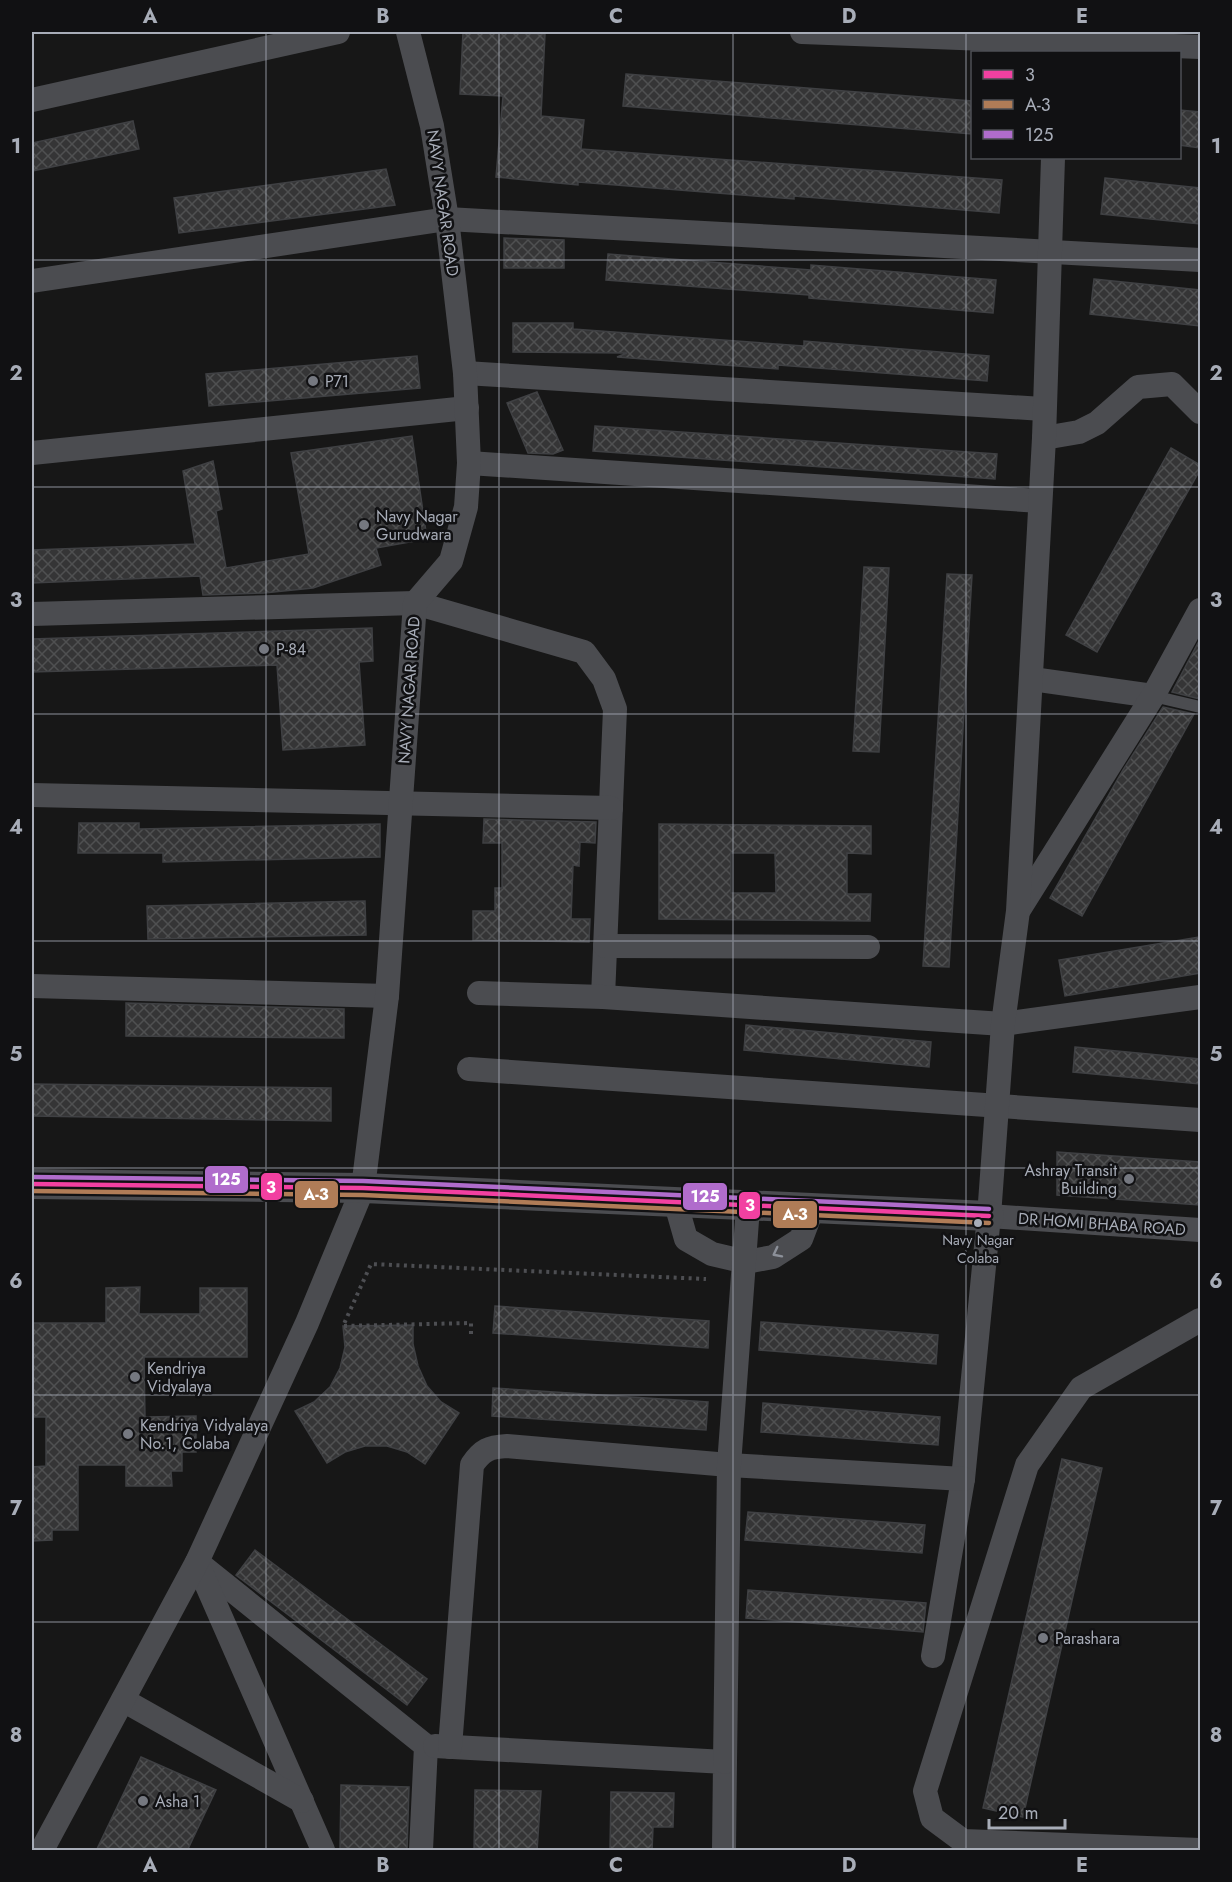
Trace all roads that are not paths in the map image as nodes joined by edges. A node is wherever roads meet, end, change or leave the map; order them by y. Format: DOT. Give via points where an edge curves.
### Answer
graph roads {
  1 [pos="338,32"];
  2 [pos="408,32"];
  3 [pos="802,32"];
  4 [pos="937,34"];
  5 [pos="1200,47"];
  6 [pos="1056,48"];
  7 [pos="32,100"];
  8 [pos="1053,159"];
  9 [pos="447,219"];
  10 [pos="1051,250"];
  11 [pos="1200,260"];
  12 [pos="32,281"];
  13 [pos="465,373"];
  14 [pos="467,408"];
  15 [pos="1043,409"];
  16 [pos="1200,412"];
  17 [pos="1044,438"];
  18 [pos="32,453"];
  19 [pos="469,463"];
  20 [pos="1040,501"];
  21 [pos="415,603"];
  22 [pos="1200,610"];
  23 [pos="32,614"];
  24 [pos="1032,679"];
  25 [pos="1153,696"];
  26 [pos="1200,707"];
  27 [pos="32,795"];
  28 [pos="401,801"];
  29 [pos="611,808"];
  30 [pos="1018,911"];
  31 [pos="605,946"];
  32 [pos="868,947"];
  33 [pos="32,986"];
  34 [pos="479,993"];
  35 [pos="387,996"];
  36 [pos="603,997"];
  37 [pos="1200,997"];
  38 [pos="1003,1024"];
  39 [pos="469,1069"];
  40 [pos="998,1103"];
  41 [pos="1200,1120"];
  42 [pos="32,1184"];
  43 [pos="363,1188"];
  44 [pos="676,1204"];
  45 [pos="748,1207"];
  46 [pos="812,1210"];
  47 [pos="990,1216"];
  48 [pos="1200,1230"];
  49 [pos="745,1271"];
  50 [pos="1200,1320"];
  51 [pos="729,1465"];
  52 [pos="963,1479"];
  53 [pos="197,1562"];
  54 [pos="933,1656"];
  55 [pos="123,1700"];
  56 [pos="438,1747"];
  57 [pos="725,1762"];
  58 [pos="302,1801"];
  59 [pos="1200,1850"];
  60 [pos="42,1851"];
  61 [pos="323,1851"];
  62 [pos="421,1851"];
  63 [pos="724,1851"];
  1 -- 7 [label="street"];
  2 -- 9 [label="street, NAVY NAGAR ROAD" via="432,126"];
  3 -- 4 [label="street"];
  4 -- 6 [label="street"];
  5 -- 6 [label="street"];
  8 -- 10 [label="street"];
  9 -- 10 [label="street"];
  9 -- 12 [label="street"];
  9 -- 13 [label="street, NAVY NAGAR ROAD"];
  10 -- 11 [label="street"];
  10 -- 15 [label="street"];
  13 -- 14 [label="street, NAVY NAGAR ROAD"];
  13 -- 15 [label="street"];
  14 -- 18 [label="street"];
  14 -- 19 [label="street, NAVY NAGAR ROAD"];
  15 -- 17 [label="street"];
  16 -- 17 [label="street" via="1172,384 1138,387 1097,423 1079,432"];
  17 -- 20 [label="street"];
  19 -- 20 [label="street"];
  19 -- 21 [label="street, NAVY NAGAR ROAD" via="466,507 450,561"];
  20 -- 24 [label="street"];
  21 -- 23 [label="street"];
  21 -- 28 [label="street, NAVY NAGAR ROAD"];
  21 -- 29 [label="street" via="584,652 604,679 615,709"];
  22 -- 25 [label="street"];
  24 -- 25 [label="street"];
  24 -- 30 [label="street"];
  25 -- 26 [label="lane"];
  25 -- 30 [label="street"];
  27 -- 28 [label="street"];
  28 -- 29 [label="street"];
  28 -- 35 [label="street, NAVY NAGAR ROAD"];
  29 -- 31 [label="street"];
  30 -- 38 [label="street"];
  31 -- 32 [label="street"];
  31 -- 36 [label="street"];
  33 -- 35 [label="street"];
  34 -- 36 [label="street"];
  35 -- 43 [label="street, NAVY NAGAR ROAD"];
  36 -- 38 [label="street"];
  37 -- 38 [label="street"];
  38 -- 40 [label="street"];
  39 -- 40 [label="street"];
  40 -- 41 [label="street"];
  40 -- 47 [label="street"];
  42 -- 43 [label="street, DR HOMI BHABA ROAD"];
  43 -- 44 [label="street, DR HOMI BHABA ROAD"];
  43 -- 53 [label="street, NAVY NAGAR ROAD" via="307,1323"];
  44 -- 45 [label="street, DR HOMI BHABA ROAD"];
  44 -- 49 [label="street" via="686,1239"];
  45 -- 46 [label="street, DR HOMI BHABA ROAD"];
  45 -- 49 [label="street"];
  46 -- 47 [label="street, DR HOMI BHABA ROAD"];
  46 -- 49 [label="street, one-way" via="801,1239"];
  47 -- 48 [label="street, DR HOMI BHABA ROAD"];
  47 -- 52 [label="street"];
  49 -- 51 [label="street"];
  50 -- 59 [label="street" via="1081,1388 1027,1465 925,1791 932,1818 963,1841"];
  51 -- 52 [label="street"];
  51 -- 56 [label="street" via="507,1446 480,1452 472,1465"];
  51 -- 57 [label="street"];
  52 -- 54 [label="street"];
  53 -- 55 [label="street, NAVY NAGAR ROAD"];
  53 -- 56 [label="street"];
  53 -- 58 [label="street"];
  55 -- 58 [label="street"];
  55 -- 60 [label="street, NAVY NAGAR ROAD"];
  56 -- 57 [label="street"];
  56 -- 62 [label="street"];
  57 -- 63 [label="street"];
  58 -- 61 [label="street"];
}
